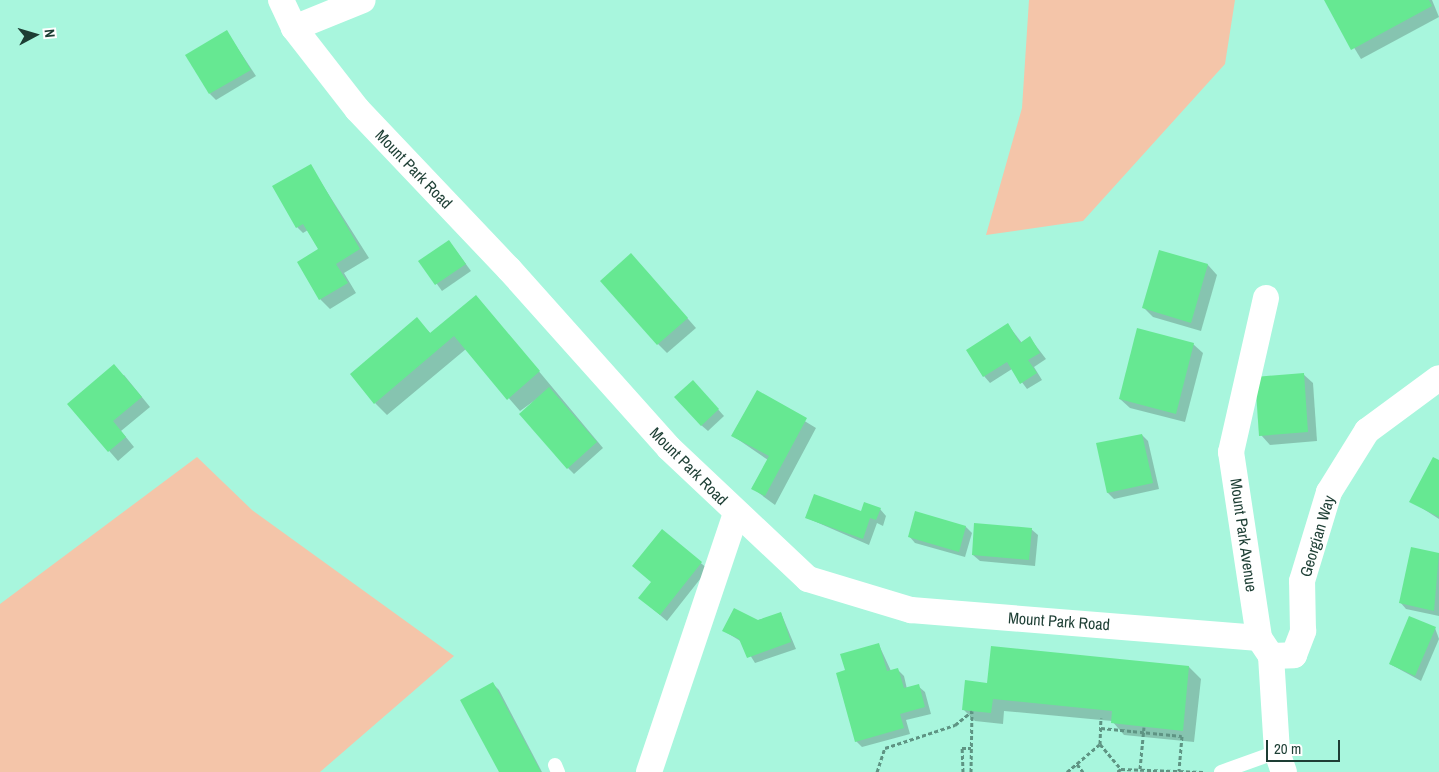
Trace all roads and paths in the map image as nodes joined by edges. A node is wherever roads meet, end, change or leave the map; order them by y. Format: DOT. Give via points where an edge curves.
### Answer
graph roads {
  1 [pos="281,0"];
  2 [pos="363,0"];
  3 [pos="294,28"];
  4 [pos="1266,298"];
  5 [pos="1439,378"];
  6 [pos="736,513"];
  7 [pos="1265,647"];
  8 [pos="1101,718"];
  9 [pos="1144,727"];
  10 [pos="1101,728"];
  11 [pos="1144,732"];
  12 [pos="1100,744"];
  13 [pos="971,748"];
  14 [pos="1280,762"];
  15 [pos="1076,764"];
  16 [pos="1121,769"];
  17 [pos="1140,770"];
  18 [pos="1179,771"];
  19 [pos="649,772"];
  20 [pos="877,772"];
  21 [pos="963,772"];
  22 [pos="971,772"];
  23 [pos="1067,772"];
  24 [pos="1083,772"];
  25 [pos="1118,772"];
  26 [pos="1207,772"];
  27 [pos="1221,772"];
  1 -- 3 [label="street, Mount Park Road"];
  2 -- 3 [label="street"];
  3 -- 6 [label="street, Mount Park Road" via="357,109 509,269 662,441"];
  4 -- 7 [label="street, Mount Park Avenue" via="1232,452"];
  5 -- 7 [label="street, Georgian Way" via="1368,431 1329,492 1302,581 1303,631 1294,655"];
  6 -- 7 [label="street, Mount Park Road" via="808,579 911,610"];
  6 -- 19 [label="street"];
  7 -- 14 [label="street, Mount Park Avenue"];
  8 -- 10 [label="path"];
  9 -- 11 [label="path"];
  10 -- 11 [label="path"];
  10 -- 12 [label="path"];
  11 -- 17 [label="path"];
  11 -- 18 [label="path" via="1182,736"];
  12 -- 15 [label="path"];
  12 -- 16 [label="path"];
  13 -- 20 [label="path" via="972,711 955,725 885,748"];
  13 -- 21 [label="path" via="962,748"];
  13 -- 22 [label="path"];
  14 -- 27 [label="lane"];
  15 -- 23 [label="path"];
  15 -- 24 [label="path"];
  16 -- 17 [label="path"];
  16 -- 25 [label="path"];
  17 -- 18 [label="path"];
  18 -- 26 [label="path"];
}
